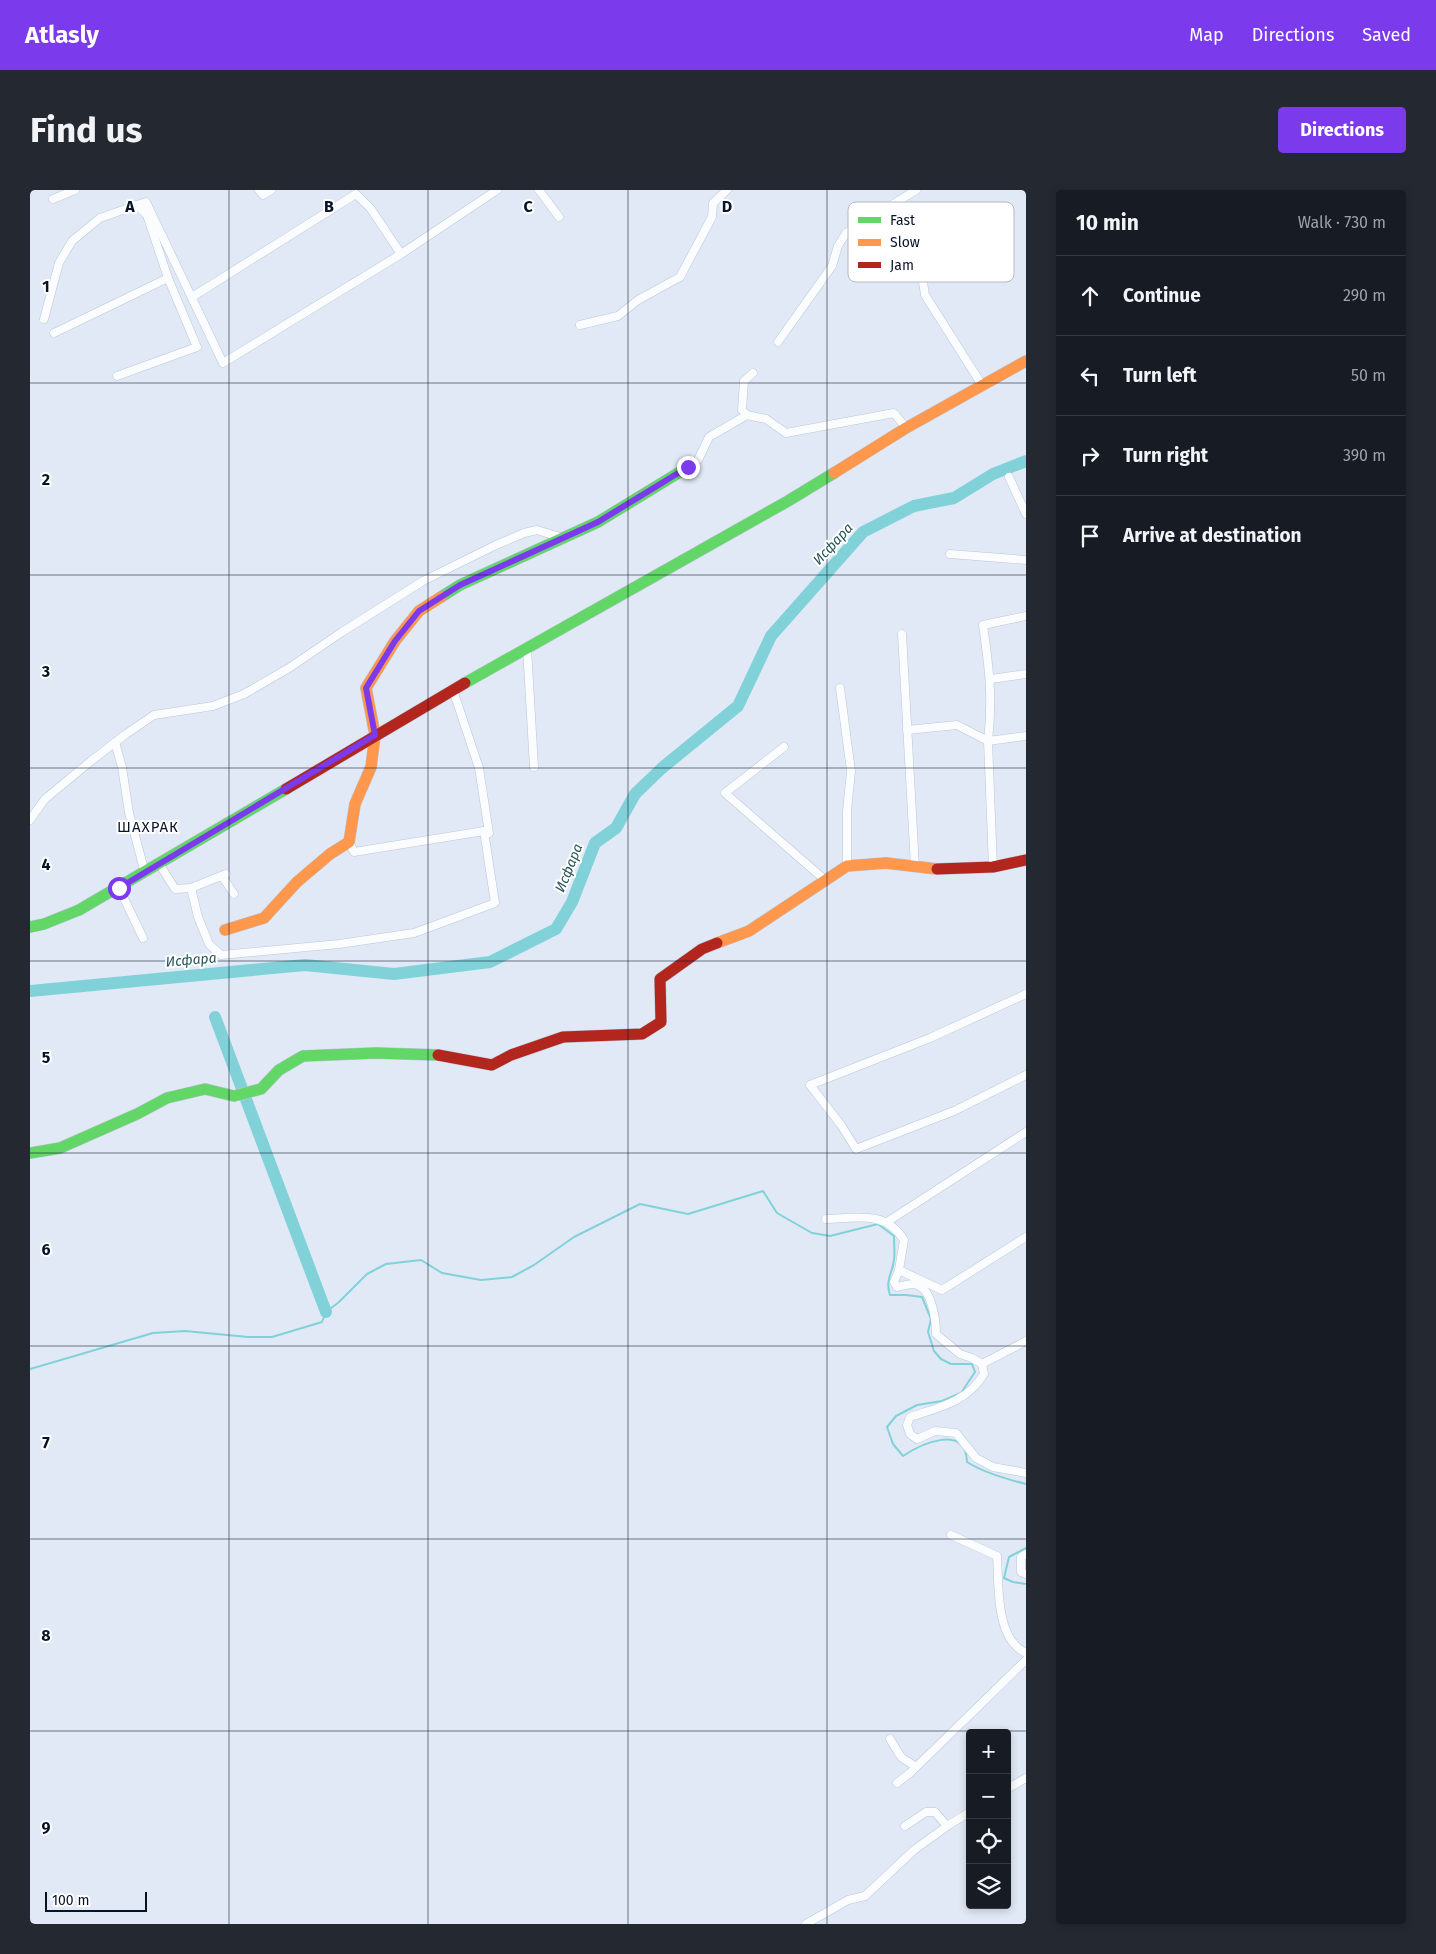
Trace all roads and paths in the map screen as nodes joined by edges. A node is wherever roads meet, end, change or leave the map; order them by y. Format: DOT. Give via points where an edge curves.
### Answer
graph roads {
  1 [pos="75,190"];
  2 [pos="260,190"];
  3 [pos="271,190"];
  4 [pos="497,190"];
  5 [pos="539,190"];
  6 [pos="727,190"];
  7 [pos="916,190"];
  8 [pos="53,199"];
  9 [pos="896,202"];
  10 [pos="136,205"];
  11 [pos="560,217"];
  12 [pos="848,232"];
  13 [pos="401,254"];
  14 [pos="168,278"];
  15 [pos="923,282"];
  16 [pos="192,298"];
  17 [pos="44,319"];
  18 [pos="580,325"];
  19 [pos="54,333"];
  20 [pos="778,342"];
  21 [pos="1026,361"];
  22 [pos="753,373"];
  23 [pos="117,376"];
  24 [pos="982,385"];
  25 [pos="747,415"];
  26 [pos="906,428"];
  27 [pos="698,460"];
  28 [pos="688,467"];
  29 [pos="1009,476"];
  30 [pos="1026,514"];
  31 [pos="563,538"];
  32 [pos="950,554"];
  33 [pos="1026,560"];
  34 [pos="1026,616"];
  35 [pos="902,634"];
  36 [pos="527,648"];
  37 [pos="1026,674"];
  38 [pos="990,679"];
  39 [pos="840,688"];
  40 [pos="453,690"];
  41 [pos="907,730"];
  42 [pos="375,735"];
  43 [pos="1026,736"];
  44 [pos="988,741"];
  45 [pos="115,742"];
  46 [pos="784,747"];
  47 [pos="534,767"];
  48 [pos="30,820"];
  49 [pos="484,831"];
  50 [pos="349,842"];
  51 [pos="1026,860"];
  52 [pos="160,865"];
  53 [pos="846,866"];
  54 [pos="915,867"];
  55 [pos="993,867"];
  56 [pos="145,874"];
  57 [pos="825,880"];
  58 [pos="119,888"];
  59 [pos="191,888"];
  60 [pos="234,894"];
  61 [pos="30,927"];
  62 [pos="225,930"];
  63 [pos="142,938"];
  64 [pos="1026,994"];
  65 [pos="1026,1075"];
  66 [pos="1026,1132"];
  67 [pos="30,1153"];
  68 [pos="826,1219"];
  69 [pos="887,1222"];
  70 [pos="1026,1237"];
  71 [pos="898,1270"];
  72 [pos="1026,1340"];
  73 [pos="982,1364"];
  74 [pos="1026,1473"];
  75 [pos="951,1535"];
  76 [pos="1026,1554"];
  77 [pos="1026,1574"];
  78 [pos="1026,1653"];
  79 [pos="1026,1660"];
  80 [pos="890,1740"];
  81 [pos="916,1767"];
  82 [pos="1026,1778"];
  83 [pos="897,1783"];
  84 [pos="1011,1787"];
  85 [pos="966,1814"];
  86 [pos="905,1826"];
  87 [pos="947,1826"];
  88 [pos="806,1924"];
  1 -- 8 [label="street"];
  2 -- 3 [label="street" via="263,195"];
  4 -- 13 [label="street"];
  5 -- 11 [label="street"];
  6 -- 18 [label="street" via="713,203 712,217 680,277 638,300 618,316"];
  7 -- 9 [label="street"];
  10 -- 14 [label="street" via="146,215"];
  10 -- 16 [label="street" via="146,202"];
  10 -- 17 [label="street" via="100,218 72,241 59,263"];
  12 -- 20 [label="street" via="838,246 832,266"];
  13 -- 16 [label="street" via="371,209 356,194"];
  13 -- 16 [label="street" via="223,362"];
  14 -- 19 [label="street"];
  14 -- 23 [label="street" via="197,347"];
  15 -- 24 [label="street" via="925,295"];
  21 -- 24 [label="street"];
  22 -- 25 [label="street" via="744,381 742,410"];
  24 -- 26 [label="street"];
  25 -- 26 [label="street" via="766,420 786,433 894,413"];
  25 -- 27 [label="street" via="709,437"];
  26 -- 36 [label="street" via="788,501"];
  28 -- 31 [label="street" via="598,522"];
  29 -- 30 [label="street"];
  31 -- 42 [label="street" via="460,585 419,611 395,641 366,688"];
  31 -- 45 [label="street" via="537,530 494,546 423,581 244,694 213,706 154,716"];
  32 -- 33 [label="street"];
  34 -- 38 [label="street" via="983,625"];
  35 -- 41 [label="street"];
  36 -- 40 [label="street"];
  36 -- 47 [label="street"];
  37 -- 38 [label="street"];
  38 -- 44 [label="street" via="992,708"];
  39 -- 53 [label="street" via="850,771"];
  40 -- 42 [label="street"];
  40 -- 49 [label="street" via="480,768 490,833"];
  41 -- 44 [label="street" via="957,725"];
  41 -- 54 [label="street"];
  42 -- 50 [label="street" via="371,767 355,804"];
  42 -- 52 [label="street"];
  43 -- 44 [label="street"];
  44 -- 55 [label="street"];
  45 -- 48 [label="street" via="45,800"];
  45 -- 56 [label="street"];
  46 -- 57 [label="street" via="725,793"];
  49 -- 50 [label="street" via="354,852"];
  49 -- 59 [label="street" via="496,903 414,933 221,955 209,944"];
  50 -- 62 [label="street" via="297,882 264,918"];
  51 -- 55 [label="street"];
  52 -- 56 [label="street"];
  52 -- 59 [label="street" via="175,889"];
  53 -- 54 [label="street" via="886,863"];
  53 -- 57 [label="street"];
  54 -- 55 [label="street"];
  56 -- 58 [label="street"];
  57 -- 67 [label="street" via="748,931 702,949 660,979 661,1022 642,1034 563,1037 492,1065 435,1054 303,1056 278,1070 261,1088 234,1096 205,1089 167,1098 60,1148"];
  58 -- 61 [label="street" via="79,910"];
  58 -- 63 [label="street"];
  59 -- 60 [label="street" via="224,875"];
  64 -- 65 [label="street" via="930,1038 810,1085 856,1149 954,1111"];
  66 -- 69 [label="street"];
  68 -- 69 [label="street" via="866,1218"];
  69 -- 71 [label="street" via="904,1240"];
  70 -- 71 [label="street" via="942,1290"];
  71 -- 73 [label="street" via="894,1282 897,1287 913,1284 924,1289 933,1305 936,1334 960,1354"];
  72 -- 73 [label="street"];
  73 -- 74 [label="street" via="984,1374 977,1386 962,1398 910,1417 907,1426 910,1434 917,1439 935,1431 956,1433 976,1458 993,1467"];
  75 -- 78 [label="street" via="997,1556 1001,1614 1009,1639"];
  76 -- 77 [label="street" via="1021,1557 1021,1572"];
  79 -- 81 [label="street"];
  80 -- 81 [label="street" via="901,1757"];
  81 -- 83 [label="street"];
  82 -- 84 [label="street"];
  85 -- 87 [label="street"];
  86 -- 87 [label="street" via="926,1812 935,1812"];
  87 -- 88 [label="street" via="914,1850 865,1896 848,1900"];
}
